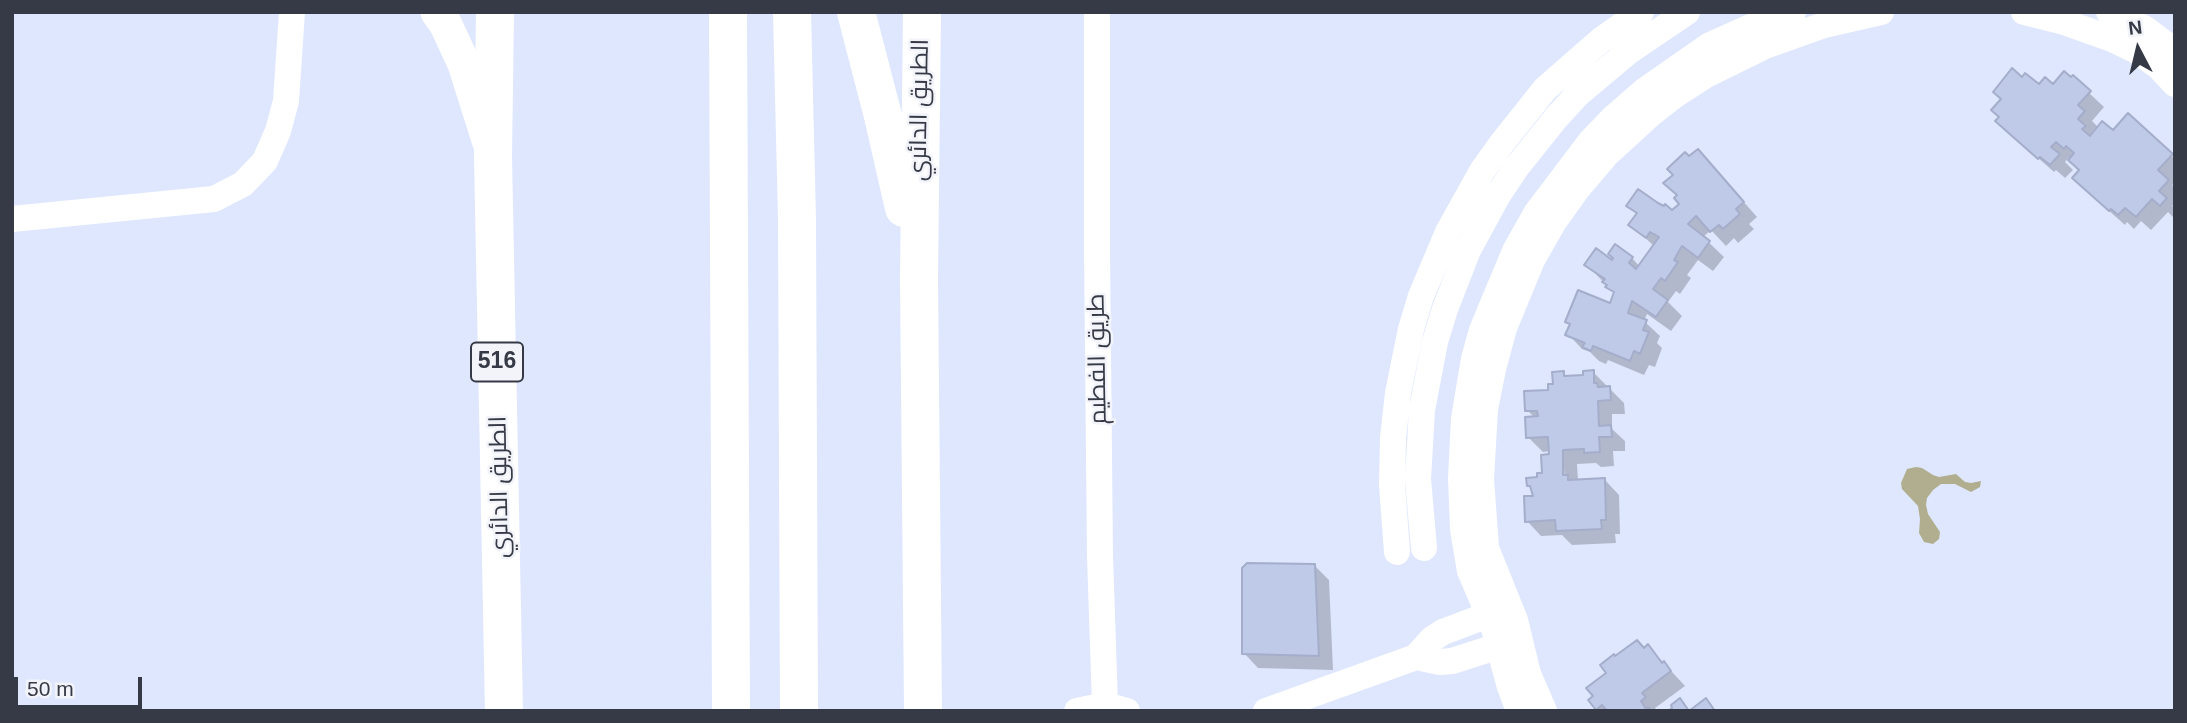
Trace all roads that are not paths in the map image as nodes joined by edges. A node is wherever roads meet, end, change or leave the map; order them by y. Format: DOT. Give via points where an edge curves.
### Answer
graph roads {
  1 [pos="292,12"];
  2 [pos="437,12"];
  3 [pos="495,12"];
  4 [pos="728,12"];
  5 [pos="792,12"];
  6 [pos="856,12"];
  7 [pos="1097,12"];
  8 [pos="1641,12"];
  9 [pos="1687,12"];
  10 [pos="1881,12"];
  11 [pos="2024,12"];
  12 [pos="2109,12"];
  13 [pos="2065,17"];
  14 [pos="1792,20"];
  15 [pos="925,24"];
  16 [pos="2175,51"];
  17 [pos="2175,84"];
  18 [pos="493,156"];
  19 [pos="12,219"];
  20 [pos="919,279"];
  21 [pos="1472,507"];
  22 [pos="1424,548"];
  23 [pos="1397,552"];
  24 [pos="1489,615"];
  25 [pos="1499,646"];
  26 [pos="1416,657"];
  27 [pos="1116,708"];
  28 [pos="504,711"];
  29 [pos="731,711"];
  30 [pos="799,711"];
  31 [pos="923,711"];
  32 [pos="1077,711"];
  33 [pos="1266,711"];
  34 [pos="1519,711"];
  35 [pos="1544,711"];
  1 -- 19 [label="street" via="286,101 278,131 265,161 243,184 214,199"];
  2 -- 18 [label="main road" via="464,64"];
  3 -- 18 [label="highway, الطريق الدائري / 516"];
  4 -- 29 [label="highway"];
  5 -- 30 [label="highway"];
  6 -- 20 [label="highway"];
  7 -- 27 [label="street, طريق الفطيم" via="1100,557"];
  8 -- 23 [label="street" via="1545,89 1482,171 1448,232 1421,296 1398,393 1392,485"];
  9 -- 22 [label="street" via="1628,51 1563,110 1516,168 1468,250 1444,309 1422,410 1418,479"];
  10 -- 14 [label="street" via="1824,24"];
  11 -- 13 [label="street"];
  12 -- 16 [label="street" via="2144,28"];
  13 -- 17 [label="street" via="2135,50"];
  14 -- 21 [label="street" via="1765,46 1706,75 1652,113 1620,126 1606,155 1510,285 1485,410"];
  15 -- 20 [label="highway, الطريق الدائري"];
  18 -- 28 [label="highway, الطريق الدائري / 516"];
  20 -- 31 [label="highway, الطريق الدائري"];
  21 -- 24 [label="street" via="1465,551"];
  21 -- 35 [label="street"];
  24 -- 25 [label="street"];
  24 -- 26 [label="street" via="1443,632"];
  25 -- 26 [label="street" via="1452,661"];
  25 -- 34 [label="street"];
  26 -- 33 [label="street"];
  27 -- 32 [label="street"];
}
